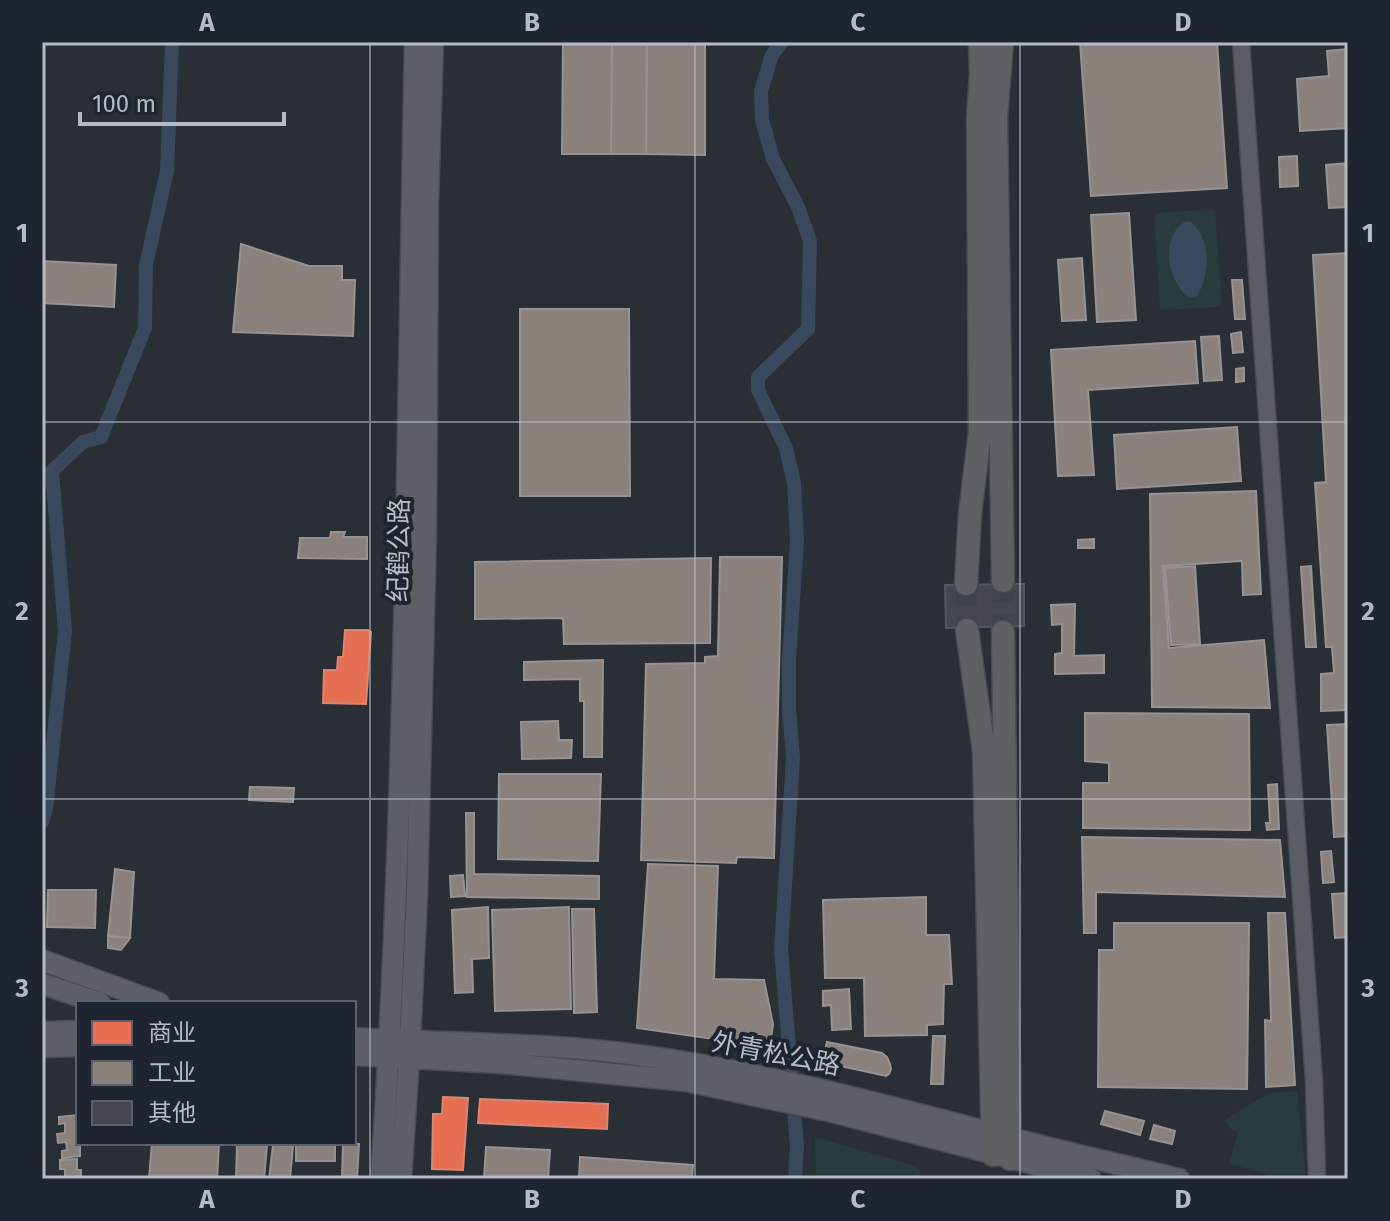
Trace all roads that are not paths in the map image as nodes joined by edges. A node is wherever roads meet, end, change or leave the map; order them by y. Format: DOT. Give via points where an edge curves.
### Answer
graph roads {
  1 [pos="415,42"];
  2 [pos="433,42"];
  3 [pos="969,42"];
  4 [pos="980,42"];
  5 [pos="991,42"];
  6 [pos="1002,42"];
  7 [pos="1241,42"];
  8 [pos="987,117"];
  9 [pos="1003,581"];
  10 [pos="966,584"];
  11 [pos="967,630"];
  12 [pos="1003,632"];
  13 [pos="42,960"];
  14 [pos="42,984"];
  15 [pos="94,1001"];
  16 [pos="154,1001"];
  17 [pos="76,1031"];
  18 [pos="42,1032"];
  19 [pos="356,1038"];
  20 [pos="76,1046"];
  21 [pos="42,1047"];
  22 [pos="399,1049"];
  23 [pos="356,1055"];
  24 [pos="1002,1146"];
  25 [pos="381,1179"];
  26 [pos="401,1179"];
  27 [pos="1091,1179"];
  28 [pos="1179,1179"];
  29 [pos="1317,1179"];
  1 -- 22 [label="main road, 纪鹤公路"];
  2 -- 22 [label="main road, 纪鹤公路" via="417,896"];
  3 -- 8 [label="highway"];
  4 -- 8 [label="highway"];
  5 -- 8 [label="highway"];
  6 -- 8 [label="highway"];
  7 -- 29 [label="street"];
  8 -- 9 [label="highway"];
  8 -- 10 [label="highway" via="980,431"];
  11 -- 24 [label="highway" via="984,751"];
  12 -- 24 [label="highway"];
  13 -- 16 [label="main road"];
  14 -- 15 [label="main road"];
  17 -- 18 [label="main road"];
  19 -- 22 [label="main road, 外青松公路"];
  20 -- 21 [label="main road"];
  22 -- 23 [label="main road, 外青松公路"];
  22 -- 24 [label="main road, 外青松公路" via="501,1043 649,1057"];
  22 -- 25 [label="main road"];
  22 -- 26 [label="main road"];
  24 -- 27 [label="main road, 外青松公路"];
  24 -- 28 [label="main road, 外青松公路"];
}
